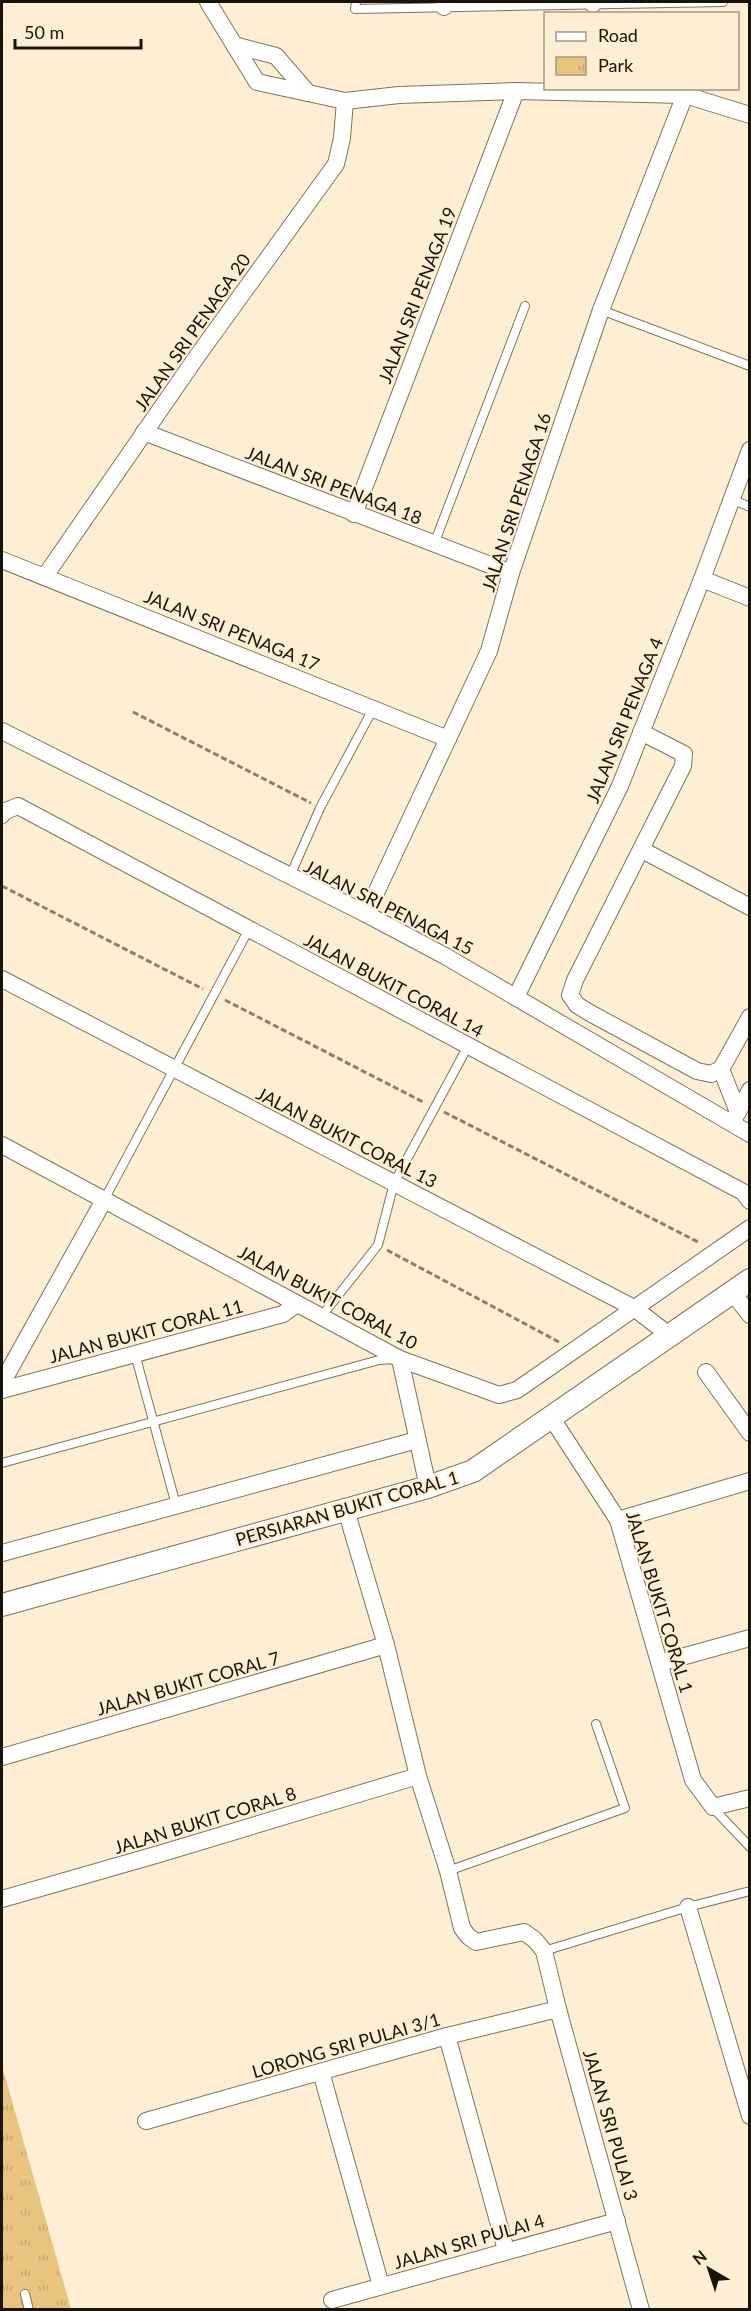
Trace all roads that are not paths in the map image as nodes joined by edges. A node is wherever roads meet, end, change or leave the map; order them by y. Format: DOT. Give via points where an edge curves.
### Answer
graph roads {
  1 [pos="208,2"];
  2 [pos="659,2"];
  3 [pos="723,2"];
  4 [pos="593,3"];
  5 [pos="444,4"];
  6 [pos="507,4"];
  7 [pos="355,5"];
  8 [pos="234,45"];
  9 [pos="516,91"];
  10 [pos="308,93"];
  11 [pos="685,95"];
  12 [pos="345,101"];
  13 [pos="750,115"];
  14 [pos="525,306"];
  15 [pos="601,310"];
  16 [pos="750,366"];
  17 [pos="144,432"];
  18 [pos="750,450"];
  19 [pos="731,499"];
  20 [pos="750,507"];
  21 [pos="354,514"];
  22 [pos="434,544"];
  23 [pos="2,560"];
  24 [pos="511,573"];
  25 [pos="45,576"];
  26 [pos="702,579"];
  27 [pos="750,598"];
  28 [pos="373,709"];
  29 [pos="2,731"];
  30 [pos="641,732"];
  31 [pos="448,739"];
  32 [pos="2,815"];
  33 [pos="642,850"];
  34 [pos="289,877"];
  35 [pos="750,907"];
  36 [pos="366,914"];
  37 [pos="249,929"];
  38 [pos="2,979"];
  39 [pos="516,997"];
  40 [pos="750,1017"];
  41 [pos="468,1046"];
  42 [pos="174,1069"];
  43 [pos="721,1069"];
  44 [pos="750,1090"];
  45 [pos="735,1118"];
  46 [pos="750,1134"];
  47 [pos="2,1145"];
  48 [pos="394,1183"];
  49 [pos="104,1200"];
  50 [pos="750,1200"];
  51 [pos="750,1228"];
  52 [pos="741,1286"];
  53 [pos="297,1304"];
  54 [pos="634,1308"];
  55 [pos="750,1315"];
  56 [pos="321,1317"];
  57 [pos="669,1335"];
  58 [pos="135,1354"];
  59 [pos="400,1359"];
  60 [pos="706,1372"];
  61 [pos="2,1383"];
  62 [pos="2,1390"];
  63 [pos="551,1417"];
  64 [pos="153,1422"];
  65 [pos="750,1433"];
  66 [pos="417,1440"];
  67 [pos="2,1463"];
  68 [pos="750,1481"];
  69 [pos="428,1487"];
  70 [pos="176,1505"];
  71 [pos="346,1510"];
  72 [pos="618,1520"];
  73 [pos="2,1553"];
  74 [pos="2,1605"];
  75 [pos="750,1638"];
  76 [pos="386,1645"];
  77 [pos="660,1663"];
  78 [pos="596,1724"];
  79 [pos="2,1757"];
  80 [pos="418,1776"];
  81 [pos="750,1798"];
  82 [pos="713,1807"];
  83 [pos="750,1847"];
  84 [pos="448,1871"];
  85 [pos="750,1891"];
  86 [pos="2,1899"];
  87 [pos="688,1907"];
  88 [pos="544,1952"];
  89 [pos="558,2009"];
  90 [pos="447,2036"];
  91 [pos="321,2072"];
  92 [pos="750,2115"];
  93 [pos="146,2121"];
  94 [pos="617,2221"];
  95 [pos="506,2250"];
  96 [pos="381,2286"];
  97 [pos="25,2294"];
  98 [pos="328,2305"];
  99 [pos="29,2310"];
  100 [pos="641,2310"];
  1 -- 8 [label="street"];
  2 -- 3 [label="lane"];
  2 -- 4 [label="lane"];
  4 -- 6 [label="lane"];
  5 -- 6 [label="lane"];
  5 -- 7 [label="lane"];
  8 -- 10 [label="street" via="276,56"];
  8 -- 10 [label="street" via="257,82"];
  9 -- 11 [label="street"];
  9 -- 12 [label="street"];
  9 -- 21 [label="street, JALAN SRI PENAGA 19"];
  10 -- 12 [label="street"];
  11 -- 13 [label="street"];
  11 -- 15 [label="street, JALAN SRI PENAGA 16"];
  12 -- 17 [label="street, JALAN SRI PENAGA 20" via="336,164"];
  14 -- 22 [label="lane"];
  15 -- 16 [label="lane"];
  15 -- 24 [label="street, JALAN SRI PENAGA 16"];
  17 -- 21 [label="street, JALAN SRI PENAGA 18"];
  17 -- 25 [label="street, JALAN SRI PENAGA 20"];
  18 -- 19 [label="street, JALAN SRI PENAGA 4"];
  19 -- 20 [label="lane"];
  19 -- 26 [label="street, JALAN SRI PENAGA 4"];
  21 -- 22 [label="street, JALAN SRI PENAGA 18"];
  22 -- 24 [label="street, JALAN SRI PENAGA 18"];
  23 -- 25 [label="street, JALAN SRI PENAGA 17"];
  24 -- 31 [label="street, JALAN SRI PENAGA 16" via="489,651"];
  25 -- 28 [label="street, JALAN SRI PENAGA 17"];
  26 -- 27 [label="street"];
  26 -- 30 [label="street, JALAN SRI PENAGA 4"];
  28 -- 31 [label="street, JALAN SRI PENAGA 17"];
  28 -- 34 [label="lane" via="320,808"];
  29 -- 34 [label="street, JALAN SRI PENAGA 15"];
  30 -- 33 [label="street" via="684,754 683,766"];
  30 -- 39 [label="street, JALAN SRI PENAGA 4" via="620,786"];
  31 -- 36 [label="street, JALAN SRI PENAGA 16"];
  32 -- 37 [label="street, JALAN BUKIT CORAL 14" via="18,806"];
  33 -- 35 [label="street"];
  33 -- 43 [label="street" via="570,995 577,1005 698,1071 711,1074"];
  34 -- 36 [label="street, JALAN SRI PENAGA 15"];
  36 -- 39 [label="street, JALAN SRI PENAGA 15"];
  37 -- 41 [label="street, JALAN BUKIT CORAL 14"];
  37 -- 42 [label="lane"];
  38 -- 42 [label="street, JALAN BUKIT CORAL 13"];
  39 -- 45 [label="street, JALAN SRI PENAGA 15"];
  40 -- 43 [label="street"];
  41 -- 48 [label="lane"];
  41 -- 50 [label="street, JALAN BUKIT CORAL 14" via="743,1192"];
  42 -- 48 [label="street, JALAN BUKIT CORAL 13"];
  42 -- 49 [label="lane"];
  43 -- 45 [label="street"];
  44 -- 45 [label="street"];
  45 -- 46 [label="street, JALAN SRI PENAGA 15"];
  47 -- 49 [label="street, JALAN BUKIT CORAL 10"];
  48 -- 54 [label="street, JALAN BUKIT CORAL 13"];
  48 -- 56 [label="lane" via="378,1245"];
  49 -- 53 [label="street, JALAN BUKIT CORAL 10"];
  49 -- 61 [label="street"];
  51 -- 54 [label="street"];
  52 -- 55 [label="street"];
  52 -- 57 [label="street, PERSIARAN BUKIT CORAL 1"];
  53 -- 56 [label="street, JALAN BUKIT CORAL 10"];
  53 -- 58 [label="street, JALAN BUKIT CORAL 11" via="283,1314"];
  54 -- 57 [label="street, JALAN BUKIT CORAL 13"];
  54 -- 59 [label="street, JALAN BUKIT CORAL 10" via="516,1390 499,1395"];
  56 -- 59 [label="street, JALAN BUKIT CORAL 10"];
  57 -- 63 [label="street, PERSIARAN BUKIT CORAL 1"];
  58 -- 62 [label="street, JALAN BUKIT CORAL 11"];
  58 -- 64 [label="lane"];
  59 -- 64 [label="lane" via="379,1360"];
  59 -- 66 [label="street"];
  60 -- 65 [label="street"];
  63 -- 69 [label="street, PERSIARAN BUKIT CORAL 1" via="473,1471"];
  63 -- 72 [label="street, JALAN BUKIT CORAL 1"];
  64 -- 67 [label="lane"];
  64 -- 70 [label="lane"];
  66 -- 69 [label="street"];
  66 -- 70 [label="street"];
  68 -- 72 [label="street"];
  69 -- 71 [label="street, PERSIARAN BUKIT CORAL 1"];
  70 -- 73 [label="street"];
  71 -- 74 [label="street, PERSIARAN BUKIT CORAL 1"];
  71 -- 76 [label="street"];
  72 -- 77 [label="street, JALAN BUKIT CORAL 1"];
  75 -- 77 [label="street"];
  76 -- 79 [label="street, JALAN BUKIT CORAL 7"];
  76 -- 80 [label="street"];
  77 -- 82 [label="street, JALAN BUKIT CORAL 1" via="693,1780"];
  78 -- 84 [label="lane" via="625,1808"];
  80 -- 84 [label="street"];
  80 -- 86 [label="street, JALAN BUKIT CORAL 8"];
  81 -- 82 [label="street"];
  82 -- 83 [label="lane"];
  84 -- 88 [label="street" via="462,1928 468,1936 476,1942 524,1932"];
  85 -- 87 [label="lane"];
  87 -- 88 [label="lane"];
  87 -- 92 [label="street"];
  88 -- 89 [label="street, JALAN SRI PULAI 3"];
  89 -- 90 [label="street, LORONG SRI PULAI 3/1"];
  89 -- 94 [label="street, JALAN SRI PULAI 3"];
  90 -- 91 [label="street, LORONG SRI PULAI 3/1"];
  90 -- 95 [label="street"];
  91 -- 93 [label="street, LORONG SRI PULAI 3/1"];
  91 -- 96 [label="street"];
  94 -- 95 [label="street, JALAN SRI PULAI 4"];
  94 -- 100 [label="street, JALAN SRI PULAI 3"];
  95 -- 96 [label="street, JALAN SRI PULAI 4"];
  96 -- 98 [label="street, JALAN SRI PULAI 4"];
  97 -- 99 [label="lane"];
}
